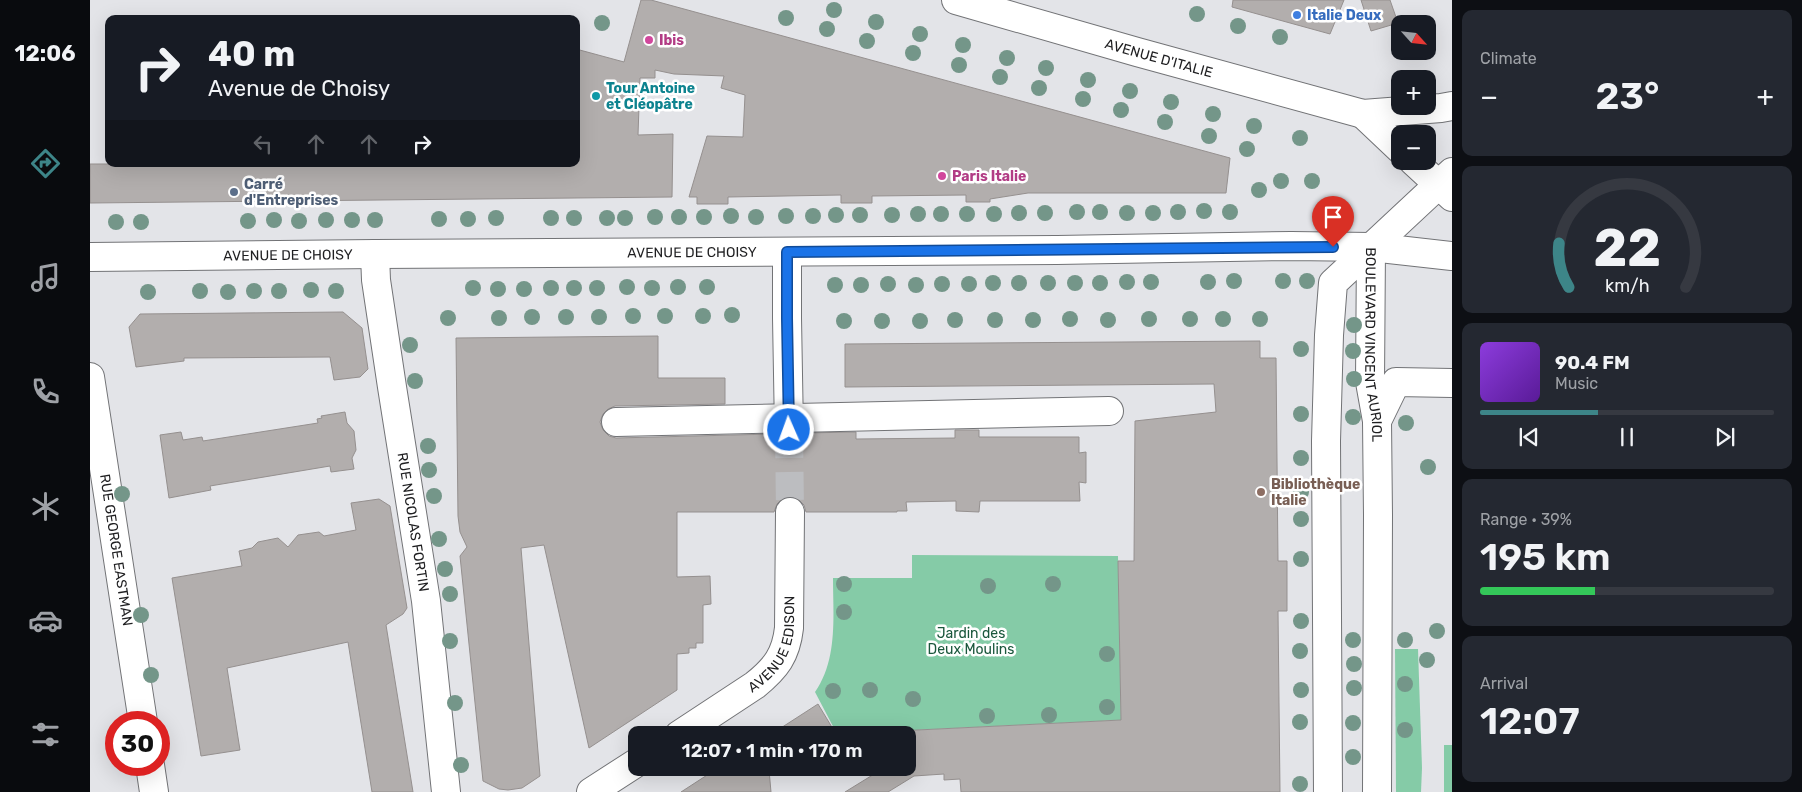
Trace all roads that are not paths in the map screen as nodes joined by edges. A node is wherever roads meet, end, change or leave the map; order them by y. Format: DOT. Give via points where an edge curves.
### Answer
graph roads {
  1 [pos="956,0"];
  2 [pos="1452,106"];
  3 [pos="1363,114"];
  4 [pos="1391,140"];
  5 [pos="1426,170"];
  6 [pos="1447,185"];
  7 [pos="1296,246"];
  8 [pos="1371,248"];
  9 [pos="787,252"];
  10 [pos="375,254"];
  11 [pos="1452,256"];
  12 [pos="90,258"];
  13 [pos="1332,283"];
  14 [pos="90,377"];
  15 [pos="1452,383"];
  16 [pos="1110,411"];
  17 [pos="1377,421"];
  18 [pos="616,422"];
  19 [pos="789,424"];
  20 [pos="790,512"];
  21 [pos="141,711"];
  22 [pos="693,726"];
  23 [pos="628,768"];
  24 [pos="152,776"];
  25 [pos="154,792"];
  26 [pos="446,792"];
  27 [pos="591,792"];
  28 [pos="1328,792"];
  29 [pos="1377,792"];
  1 -- 3 [label="main road, AVENUE D'ITALIE"];
  2 -- 3 [label="main road, AVENUE D'ITALIE"];
  3 -- 4 [label="main road, AVENUE D'ITALIE"];
  5 -- 6 [label="main road"];
  6 -- 8 [label="main road"];
  7 -- 8 [label="main road, AVENUE DE CHOISY"];
  7 -- 9 [label="main road, AVENUE DE CHOISY"];
  7 -- 13 [label="main road"];
  8 -- 11 [label="main road, AVENUE DE CHOISY"];
  8 -- 13 [label="main road, BOULEVARD VINCENT AURIOL"];
  8 -- 17 [label="main road, BOULEVARD VINCENT AURIOL" via="1370,382"];
  9 -- 10 [label="main road, AVENUE DE CHOISY"];
  9 -- 19 [label="main road"];
  10 -- 12 [label="main road, AVENUE DE CHOISY"];
  10 -- 26 [label="main road, RUE NICOLAS FORTIN" via="376,280 426,601"];
  13 -- 28 [label="main road" via="1326,442"];
  14 -- 21 [label="main road, RUE GEORGE EASTMAN"];
  15 -- 17 [label="main road" via="1396,382"];
  16 -- 19 [label="main road"];
  17 -- 29 [label="main road, BOULEVARD VINCENT AURIOL"];
  18 -- 19 [label="main road"];
  20 -- 22 [label="main road, AVENUE EDISON" via="787,646 780,661 764,678"];
  23 -- 27 [label="main road"];
  24 -- 25 [label="main road"];
}
